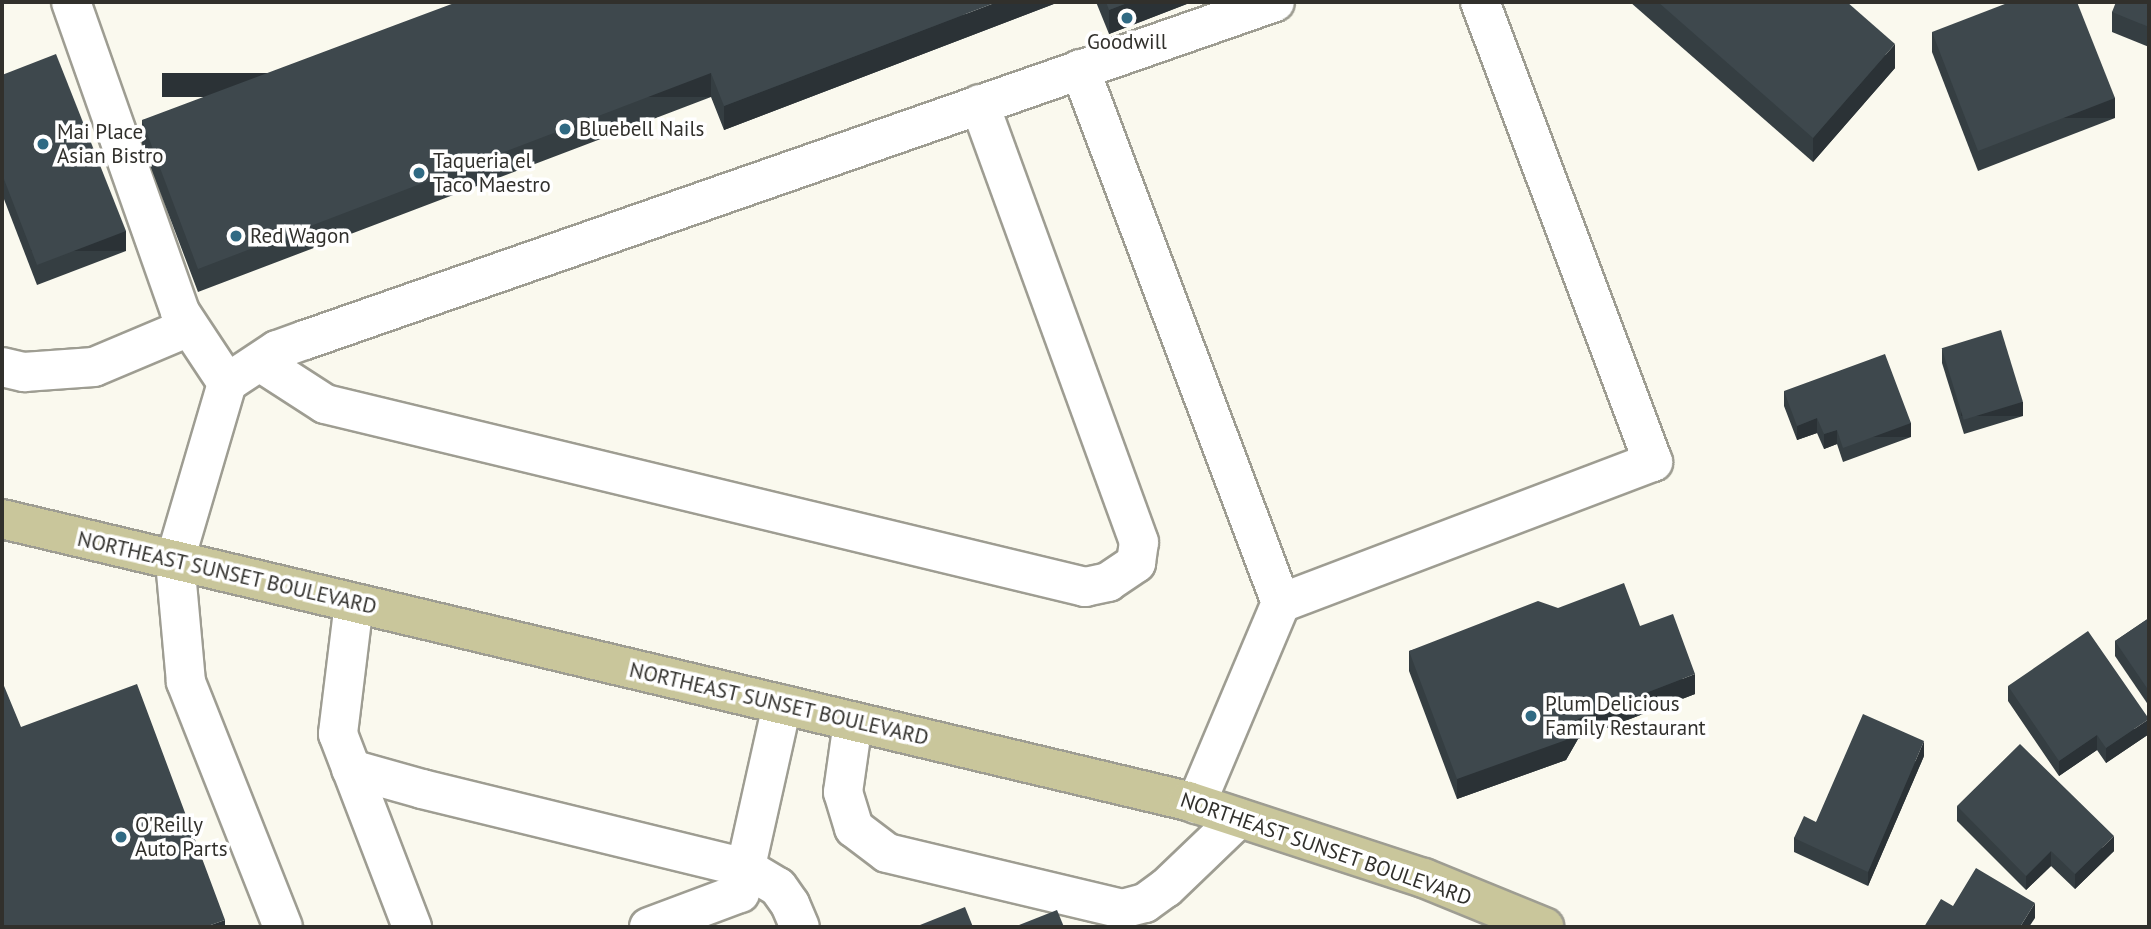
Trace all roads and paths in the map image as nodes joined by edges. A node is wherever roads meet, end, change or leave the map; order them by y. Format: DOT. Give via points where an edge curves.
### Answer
graph roads {
  1 [pos="71,2"];
  2 [pos="1275,2"];
  3 [pos="1480,2"];
  4 [pos="1080,69"];
  5 [pos="980,104"];
  6 [pos="189,327"];
  7 [pos="260,362"];
  8 [pos="2,367"];
  9 [pos="227,383"];
  10 [pos="2,519"];
  11 [pos="175,560"];
  12 [pos="354,603"];
  13 [pos="1281,603"];
  14 [pos="782,705"];
  15 [pos="853,722"];
  16 [pos="351,768"];
  17 [pos="1196,804"];
  18 [pos="1239,818"];
  19 [pos="746,868"];
  20 [pos="283,927"];
  21 [pos="412,927"];
  22 [pos="649,927"];
  23 [pos="800,927"];
  24 [pos="1544,927"];
  1 -- 6 [label="lane"];
  2 -- 4 [label="lane"];
  3 -- 13 [label="lane" via="1653,462"];
  4 -- 5 [label="lane"];
  4 -- 13 [label="lane"];
  5 -- 7 [label="lane" via="277,350"];
  5 -- 7 [label="lane" via="1139,542 1136,564 1108,582 1085,587 325,404"];
  6 -- 8 [label="lane" via="94,367 24,372"];
  6 -- 9 [label="lane"];
  7 -- 9 [label="lane"];
  9 -- 11 [label="lane"];
  10 -- 11 [label="main road, NORTHEAST SUNSET BOULEVARD"];
  11 -- 12 [label="main road, NORTHEAST SUNSET BOULEVARD"];
  11 -- 20 [label="lane" via="186,682"];
  12 -- 14 [label="main road, NORTHEAST SUNSET BOULEVARD"];
  12 -- 16 [label="lane" via="338,734"];
  13 -- 17 [label="lane"];
  14 -- 15 [label="main road, NORTHEAST SUNSET BOULEVARD"];
  14 -- 19 [label="lane"];
  15 -- 17 [label="main road, NORTHEAST SUNSET BOULEVARD"];
  15 -- 18 [label="lane" via="844,792 854,828 887,853 1122,909 1145,903 1166,888"];
  16 -- 19 [label="lane"];
  16 -- 21 [label="lane"];
  17 -- 18 [label="main road, NORTHEAST SUNSET BOULEVARD"];
  18 -- 24 [label="main road, NORTHEAST SUNSET BOULEVARD" via="1424,878"];
  19 -- 22 [label="lane" via="740,893"];
  19 -- 23 [label="lane" via="778,887"];
}
